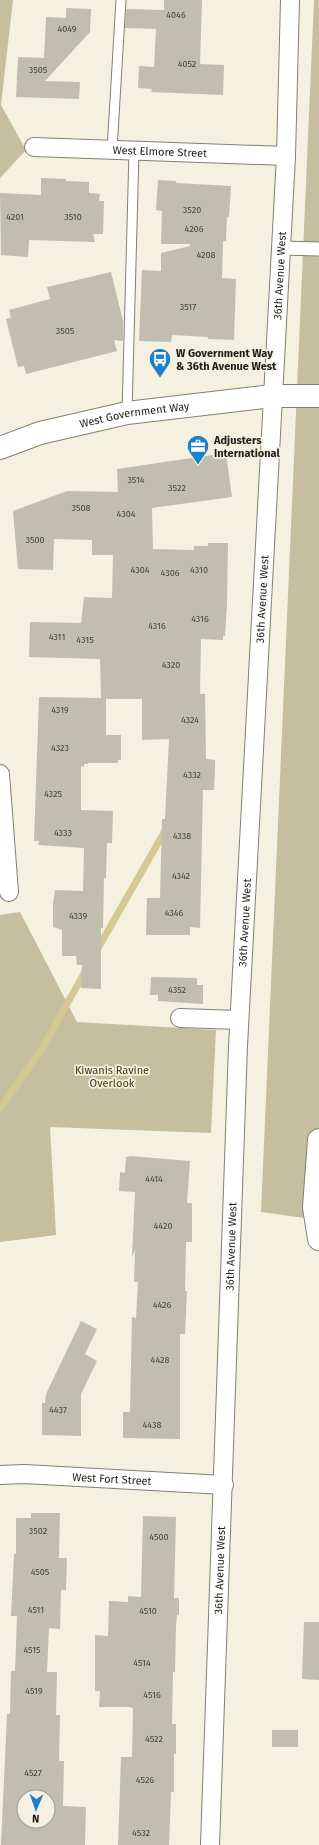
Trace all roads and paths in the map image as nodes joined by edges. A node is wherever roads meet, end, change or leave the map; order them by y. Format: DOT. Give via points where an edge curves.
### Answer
graph roads {
  1 [pos="121,0"];
  2 [pos="290,0"];
  3 [pos="34,147"];
  4 [pos="112,150"];
  5 [pos="134,151"];
  6 [pos="286,156"];
  7 [pos="280,248"];
  8 [pos="319,249"];
  9 [pos="272,396"];
  10 [pos="319,396"];
  11 [pos="127,413"];
  12 [pos="0,448"];
  13 [pos="0,774"];
  14 [pos="9,892"];
  15 [pos="180,1018"];
  16 [pos="239,1020"];
  17 [pos="319,1140"];
  18 [pos="319,1239"];
  19 [pos="0,1475"];
  20 [pos="224,1485"];
  21 [pos="210,1845"];
  1 -- 4 [label="lane"];
  2 -- 6 [label="street, 36th Avenue West"];
  3 -- 4 [label="street, West Elmore Street"];
  4 -- 5 [label="street, West Elmore Street"];
  5 -- 6 [label="street, West Elmore Street"];
  5 -- 11 [label="lane"];
  6 -- 7 [label="street, 36th Avenue West"];
  7 -- 8 [label="street"];
  7 -- 9 [label="street, 36th Avenue West"];
  9 -- 10 [label="main road, West Government Way"];
  9 -- 11 [label="main road, West Government Way"];
  9 -- 16 [label="street, 36th Avenue West"];
  11 -- 12 [label="main road, West Government Way" via="40,433"];
  13 -- 14 [label="street"];
  15 -- 16 [label="street"];
  16 -- 20 [label="street, 36th Avenue West"];
  17 -- 18 [label="main road" via="314,1207"];
  19 -- 20 [label="street, West Fort Street" via="24,1474"];
  20 -- 21 [label="street, 36th Avenue West"];
}
